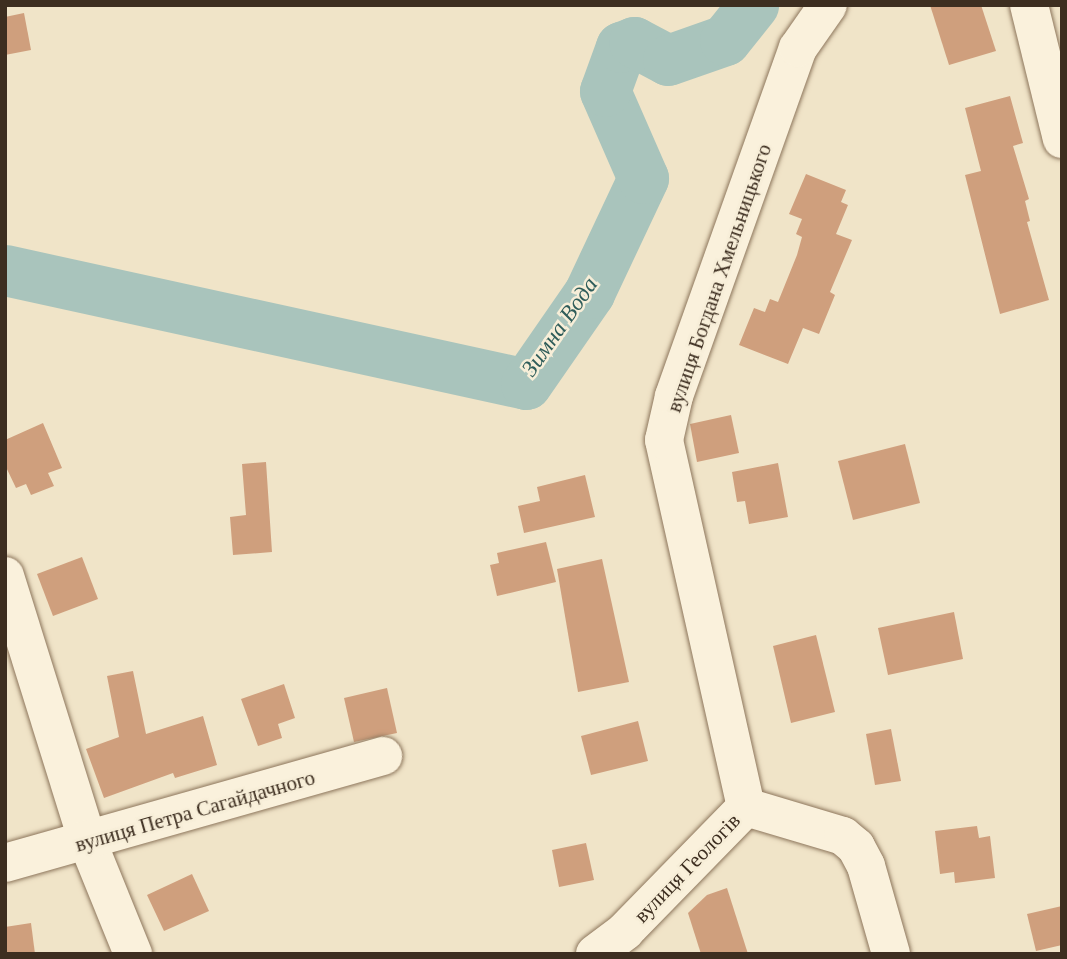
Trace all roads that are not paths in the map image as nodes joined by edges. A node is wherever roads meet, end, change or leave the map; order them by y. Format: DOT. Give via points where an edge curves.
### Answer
graph roads {
  1 [pos="828,5"];
  2 [pos="1029,5"];
  3 [pos="1062,139"];
  4 [pos="5,576"];
  5 [pos="383,757"];
  6 [pos="746,807"];
  7 [pos="88,843"];
  8 [pos="5,863"];
  9 [pos="133,954"];
  10 [pos="595,954"];
  11 [pos="891,954"];
  1 -- 6 [label="street, вулиця Богдана Хмельницького" via="798,48 674,396 664,440"];
  2 -- 3 [label="street"];
  4 -- 7 [label="street"];
  5 -- 7 [label="street, вулиця Петра Сагайдачного"];
  6 -- 10 [label="street, вулиця Геологів" via="625,931"];
  6 -- 11 [label="street" via="843,836 856,848 866,866"];
  7 -- 8 [label="street, вулиця Петра Сагайдачного"];
  7 -- 9 [label="street"];
}
